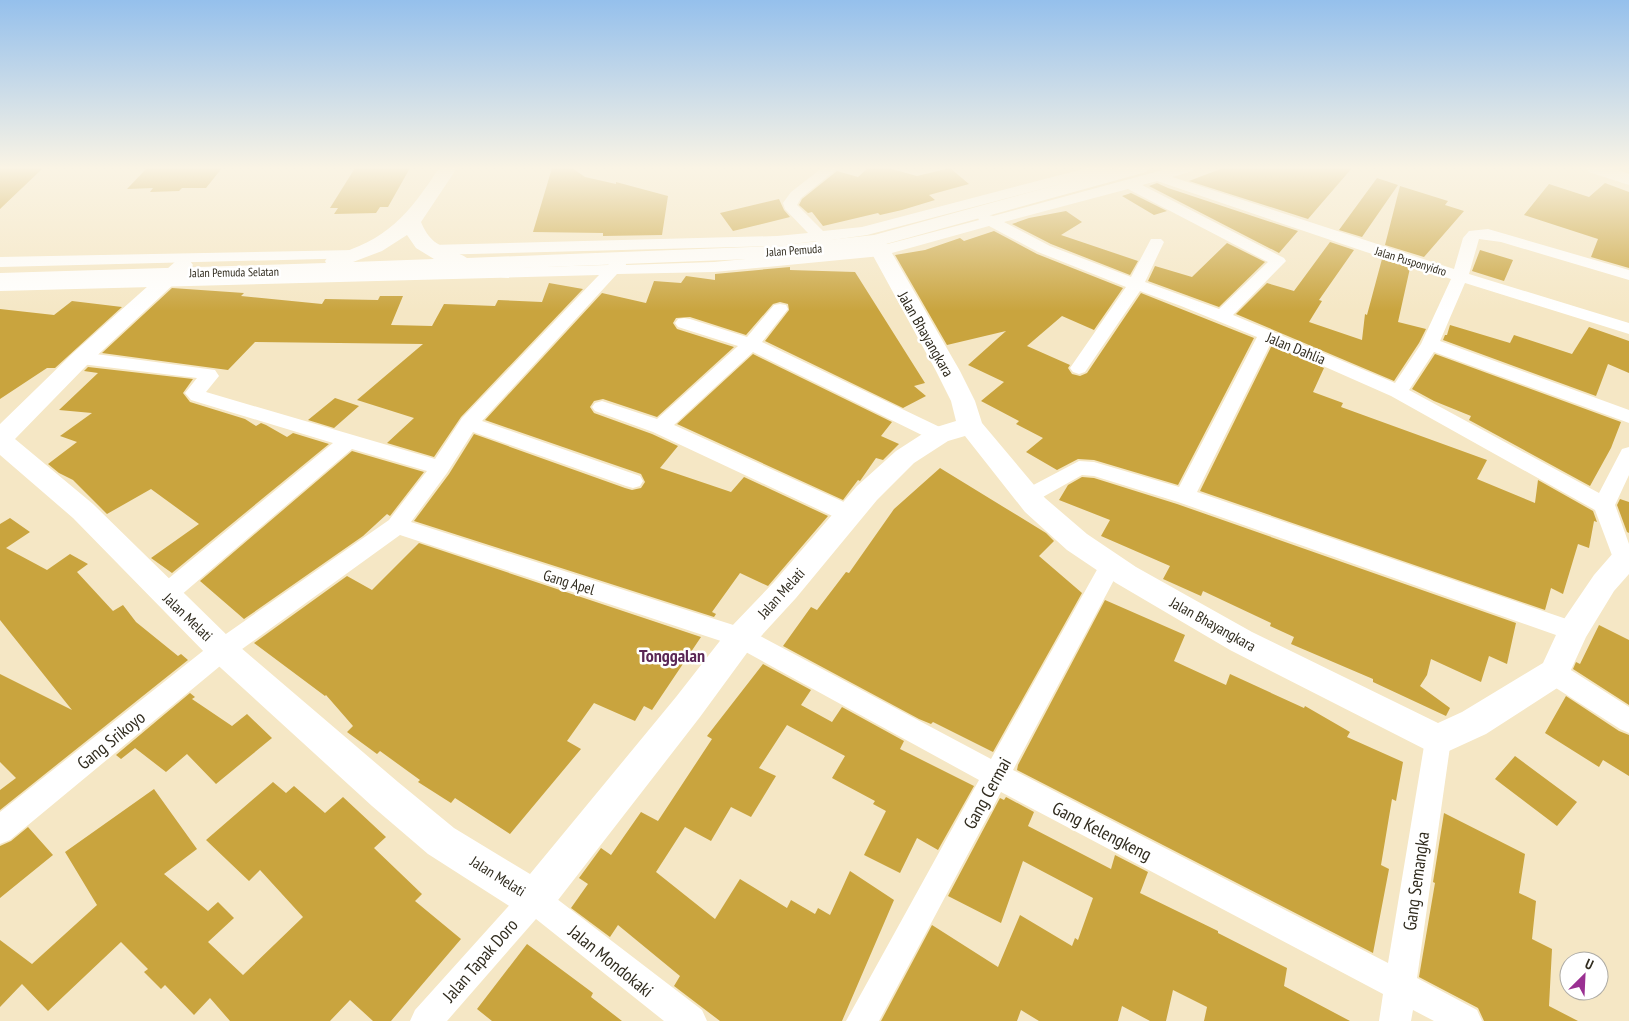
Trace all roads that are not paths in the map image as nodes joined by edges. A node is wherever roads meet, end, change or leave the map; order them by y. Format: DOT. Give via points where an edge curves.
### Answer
graph roads {
  1 [pos="415,216"];
  2 [pos="800,216"];
  3 [pos="930,216"];
  4 [pos="988,216"];
  5 [pos="989,216"];
  6 [pos="1204,216"];
  7 [pos="1276,216"];
  8 [pos="984,217"];
  9 [pos="411,222"];
  10 [pos="826,242"];
  11 [pos="1156,242"];
  12 [pos="878,246"];
  13 [pos="431,250"];
  14 [pos="355,255"];
  15 [pos="0,262"];
  16 [pos="468,263"];
  17 [pos="618,263"];
  18 [pos="0,270"];
  19 [pos="175,274"];
  20 [pos="1629,274"];
  21 [pos="1460,276"];
  22 [pos="0,278"];
  23 [pos="29,285"];
  24 [pos="0,286"];
  25 [pos="1135,286"];
  26 [pos="0,301"];
  27 [pos="780,310"];
  28 [pos="1222,316"];
  29 [pos="684,323"];
  30 [pos="1629,329"];
  31 [pos="1266,336"];
  32 [pos="751,344"];
  33 [pos="1430,344"];
  34 [pos="81,358"];
  35 [pos="1079,368"];
  36 [pos="1398,392"];
  37 [pos="602,407"];
  38 [pos="1629,417"];
  39 [pos="469,423"];
  40 [pos="970,426"];
  41 [pos="660,427"];
  42 [pos="939,435"];
  43 [pos="0,440"];
  44 [pos="349,441"];
  45 [pos="1629,454"];
  46 [pos="440,468"];
  47 [pos="633,481"];
  48 [pos="1186,496"];
  49 [pos="1027,497"];
  50 [pos="1604,505"];
  51 [pos="849,514"];
  52 [pos="397,526"];
  53 [pos="1626,561"];
  54 [pos="1111,565"];
  55 [pos="165,595"];
  56 [pos="1573,631"];
  57 [pos="741,636"];
  58 [pos="222,650"];
  59 [pos="1554,673"];
  60 [pos="1629,721"];
  61 [pos="1438,740"];
  62 [pos="997,776"];
  63 [pos="0,830"];
  64 [pos="534,899"];
  65 [pos="1401,986"];
  66 [pos="426,1021"];
  67 [pos="690,1021"];
  68 [pos="862,1021"];
  69 [pos="1395,1021"];
  70 [pos="1466,1021"];
  1 -- 9 [label="street"];
  2 -- 10 [label="street"];
  3 -- 10 [label="street"];
  4 -- 8 [label="street, Jalan Pemuda"];
  5 -- 8 [label="street"];
  6 -- 28 [label="street" via="1278,261"];
  7 -- 21 [label="street, Jalan Pusponyidro"];
  8 -- 12 [label="street, Jalan Pemuda"];
  8 -- 25 [label="street, Jalan Dahlia" via="1044,249"];
  9 -- 13 [label="street" via="415,235"];
  9 -- 14 [label="street, Jalan Pemuda Selatan" via="380,244"];
  10 -- 12 [label="street, Jalan Pemuda"];
  10 -- 13 [label="street"];
  10 -- 17 [label="street, Jalan Pemuda" via="774,252"];
  11 -- 25 [label="street"];
  12 -- 17 [label="street" via="714,267"];
  12 -- 40 [label="street, Jalan Bhayangkara" via="960,394"];
  13 -- 16 [label="street"];
  14 -- 15 [label="street"];
  14 -- 19 [label="street, Jalan Pemuda Selatan" via="319,263"];
  16 -- 17 [label="street, Jalan Pemuda"];
  16 -- 19 [label="street, Jalan Pemuda Selatan"];
  17 -- 19 [label="street"];
  17 -- 39 [label="street, Gang Srikoyo"];
  18 -- 19 [label="street, Jalan Pemuda Selatan"];
  19 -- 22 [label="street, Jalan Pemuda Selatan"];
  19 -- 23 [label="street"];
  19 -- 34 [label="street, Jalan Melati"];
  20 -- 21 [label="street" via="1480,233 1471,238"];
  21 -- 30 [label="street, Jalan Pusponyidro"];
  21 -- 33 [label="street"];
  23 -- 24 [label="street"];
  23 -- 26 [label="street"];
  25 -- 28 [label="street, Jalan Dahlia"];
  25 -- 35 [label="street"];
  27 -- 32 [label="street"];
  28 -- 31 [label="street, Jalan Dahlia"];
  29 -- 32 [label="street"];
  31 -- 36 [label="street, Jalan Dahlia"];
  31 -- 48 [label="street"];
  32 -- 41 [label="street"];
  32 -- 42 [label="street"];
  33 -- 36 [label="street"];
  33 -- 38 [label="street"];
  34 -- 43 [label="street, Jalan Melati"];
  34 -- 44 [label="street" via="209,374 208,380 196,389 194,393 198,396"];
  36 -- 50 [label="street, Jalan Dahlia"];
  37 -- 41 [label="street"];
  39 -- 46 [label="street, Gang Srikoyo"];
  39 -- 47 [label="street"];
  40 -- 42 [label="street, Jalan Melati"];
  40 -- 49 [label="street, Jalan Bhayangkara"];
  41 -- 51 [label="street"];
  42 -- 51 [label="street, Jalan Melati" via="905,456"];
  43 -- 55 [label="street, Jalan Melati" via="83,511"];
  44 -- 46 [label="street"];
  44 -- 55 [label="street"];
  45 -- 50 [label="street"];
  46 -- 52 [label="street, Gang Srikoyo"];
  48 -- 49 [label="street" via="1094,469 1079,468"];
  48 -- 56 [label="street"];
  49 -- 54 [label="street, Jalan Bhayangkara" via="1077,542"];
  50 -- 53 [label="street"];
  51 -- 57 [label="street, Jalan Melati"];
  52 -- 57 [label="street, Gang Apel"];
  52 -- 58 [label="street, Gang Srikoyo"];
  53 -- 56 [label="street" via="1604,583"];
  54 -- 61 [label="street, Jalan Bhayangkara" via="1241,641"];
  54 -- 62 [label="street, Gang Cermai"];
  55 -- 58 [label="street, Jalan Melati"];
  56 -- 59 [label="street"];
  57 -- 62 [label="street, Gang Kelengkeng"];
  57 -- 64 [label="street, Jalan Melati"];
  58 -- 63 [label="street, Gang Srikoyo"];
  58 -- 64 [label="street, Jalan Melati" via="441,841"];
  59 -- 60 [label="street"];
  59 -- 61 [label="street" via="1474,723"];
  61 -- 65 [label="street, Gang Semangka"];
  62 -- 65 [label="street, Gang Kelengkeng"];
  62 -- 68 [label="street, Gang Cermai"];
  64 -- 66 [label="street, Jalan Tapak Doro"];
  64 -- 67 [label="street, Jalan Mondokaki"];
  65 -- 69 [label="street, Gang Semangka"];
  65 -- 70 [label="street, Gang Kelengkeng"];
}
